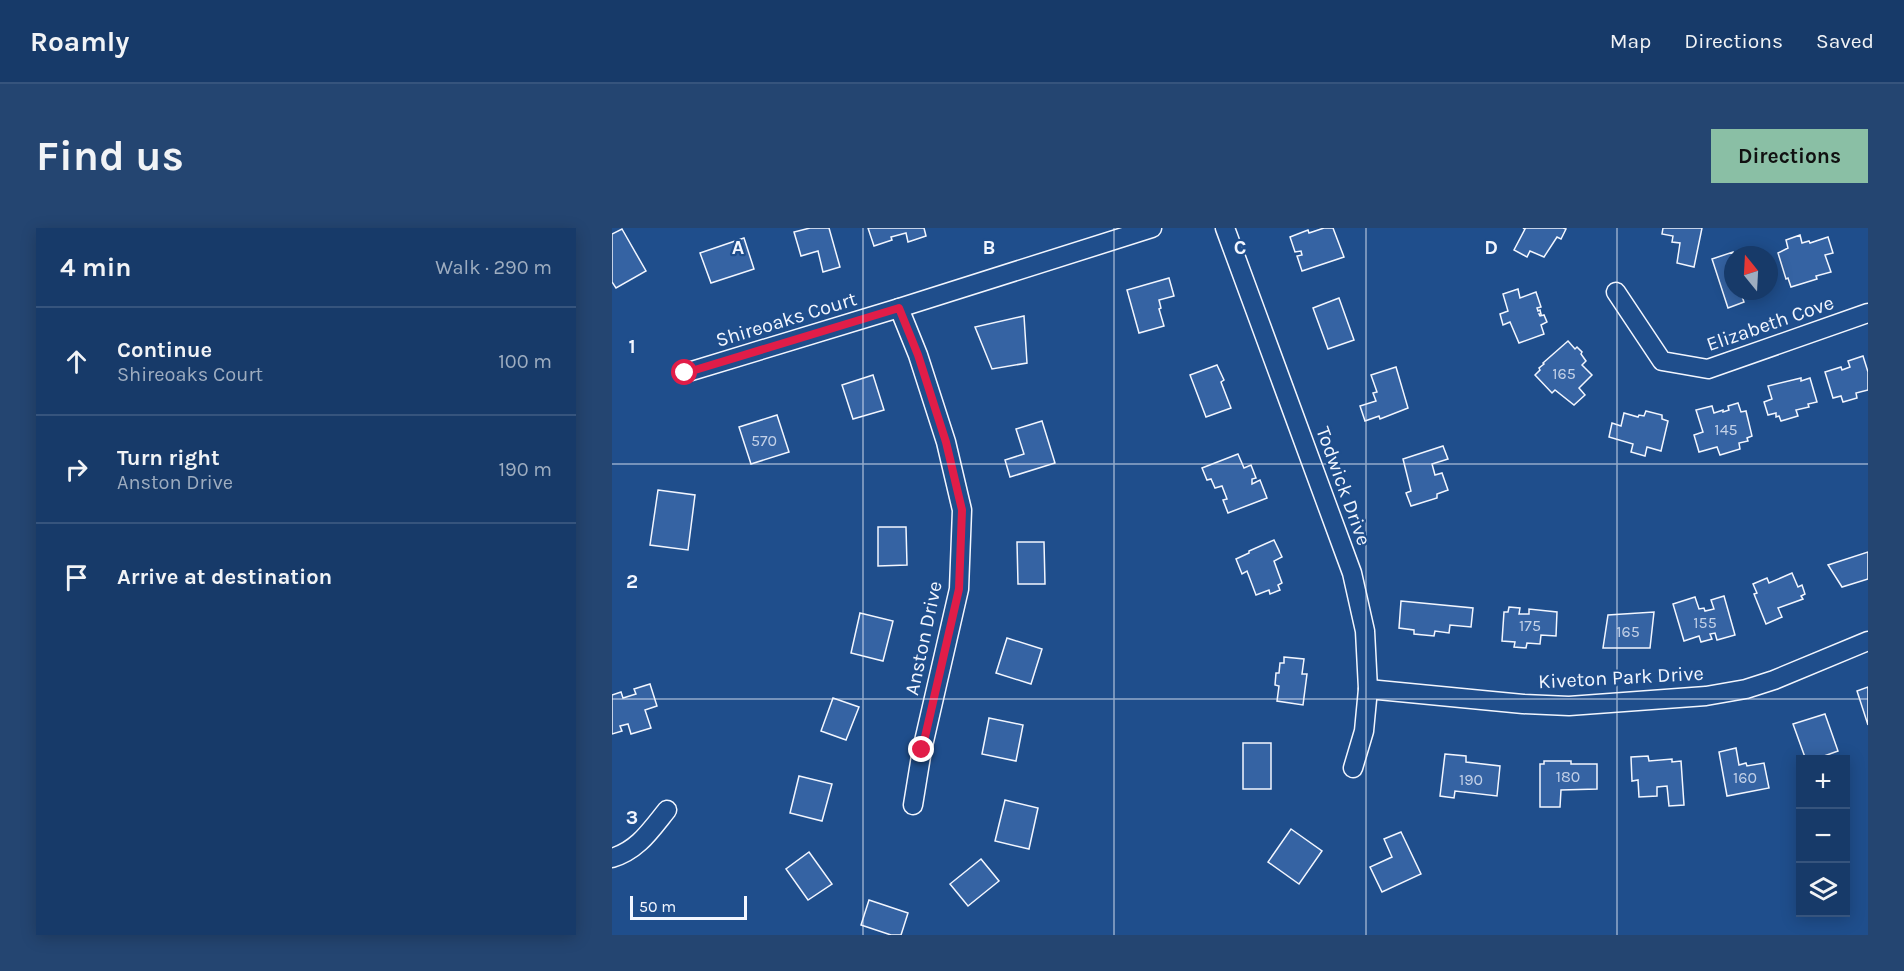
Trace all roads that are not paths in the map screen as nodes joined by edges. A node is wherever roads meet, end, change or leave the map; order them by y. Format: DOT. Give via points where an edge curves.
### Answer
graph roads {
  1 [pos="1152,228"];
  2 [pos="1226,228"];
  3 [pos="1616,292"];
  4 [pos="899,308"];
  5 [pos="1868,313"];
  6 [pos="685,373"];
  7 [pos="1868,641"];
  8 [pos="1368,689"];
  9 [pos="1353,768"];
  10 [pos="913,805"];
  11 [pos="667,810"];
  12 [pos="612,858"];
  1 -- 4 [label="street, Shireoaks Court"];
  2 -- 8 [label="street, Todwick Drive" via="1352,573 1365,631"];
  3 -- 5 [label="street, Elizabeth Cove" via="1662,361 1708,369"];
  4 -- 6 [label="street, Shireoaks Court"];
  4 -- 10 [label="street, Anston Drive" via="946,442 962,510 959,589"];
  7 -- 8 [label="street, Kiveton Park Drive" via="1774,680 1706,696 1569,706"];
  8 -- 9 [label="street, Todwick Drive" via="1364,731"];
  11 -- 12 [label="street" via="644,840"];
}
